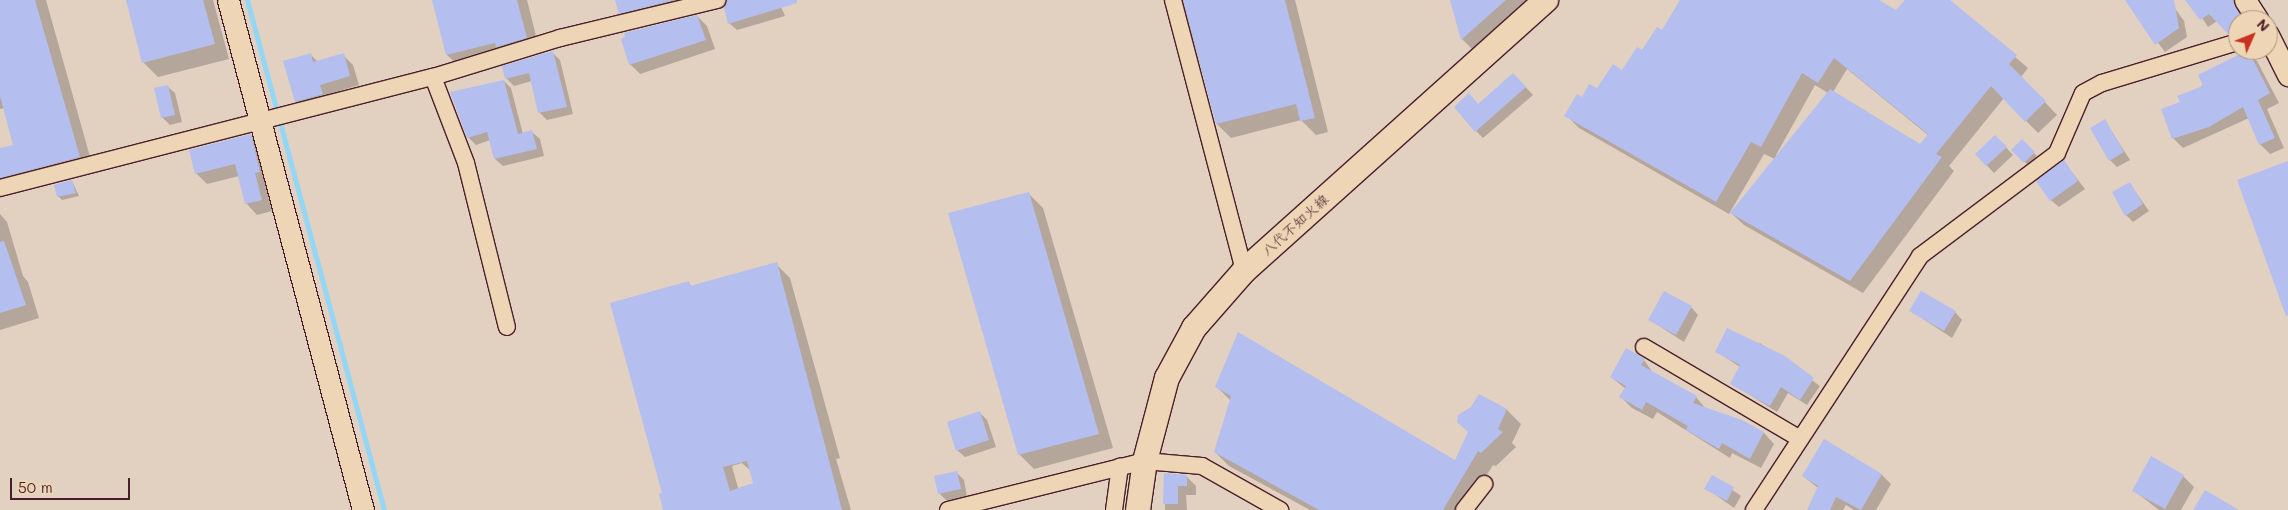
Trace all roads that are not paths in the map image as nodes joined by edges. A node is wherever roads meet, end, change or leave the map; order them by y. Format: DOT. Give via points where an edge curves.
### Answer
graph roads {
  1 [pos="228,0"];
  2 [pos="717,0"];
  3 [pos="1173,0"];
  4 [pos="1546,0"];
  5 [pos="2228,45"];
  6 [pos="2278,55"];
  7 [pos="2288,75"];
  8 [pos="433,77"];
  9 [pos="272,117"];
  10 [pos="0,188"];
  11 [pos="1244,271"];
  12 [pos="507,327"];
  13 [pos="1644,347"];
  14 [pos="1800,439"];
  15 [pos="1145,461"];
  16 [pos="1120,466"];
  17 [pos="1484,484"];
  18 [pos="363,510"];
  19 [pos="948,510"];
  20 [pos="1114,510"];
  21 [pos="1138,510"];
  22 [pos="1280,510"];
  23 [pos="1464,510"];
  24 [pos="1754,510"];
  1 -- 9 [label="street"];
  2 -- 8 [label="street" via="560,38"];
  3 -- 11 [label="street"];
  4 -- 11 [label="main road, 八代不知火線"];
  5 -- 14 [label="street" via="2102,83 2083,94 2057,153 1920,256"];
  6 -- 7 [label="street"];
  8 -- 9 [label="street"];
  8 -- 12 [label="street" via="466,163"];
  9 -- 10 [label="street"];
  9 -- 18 [label="street"];
  11 -- 15 [label="main road, 八代不知火線" via="1194,328 1179,352 1168,378"];
  13 -- 14 [label="street"];
  14 -- 24 [label="street"];
  15 -- 16 [label="street"];
  15 -- 21 [label="main road, 八代不知火線"];
  15 -- 22 [label="street" via="1202,466"];
  16 -- 19 [label="street"];
  16 -- 20 [label="street"];
  17 -- 23 [label="street"];
}
